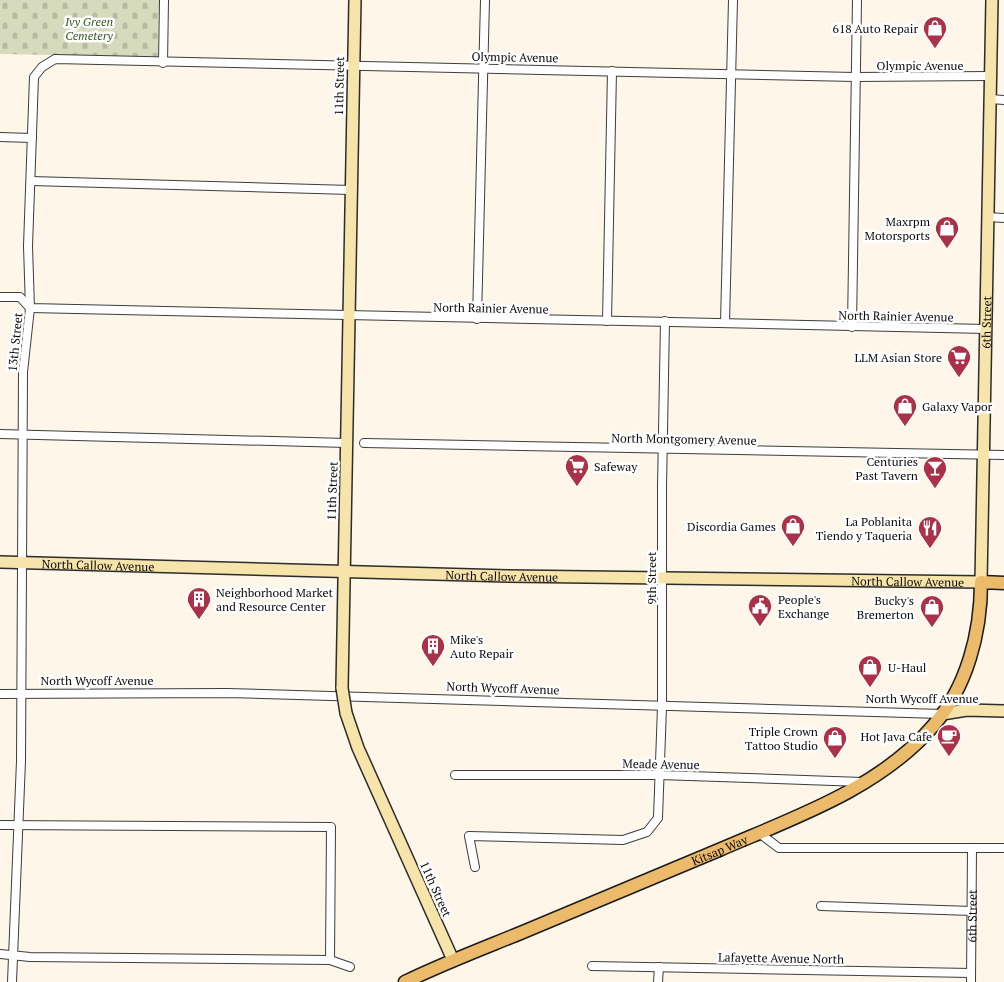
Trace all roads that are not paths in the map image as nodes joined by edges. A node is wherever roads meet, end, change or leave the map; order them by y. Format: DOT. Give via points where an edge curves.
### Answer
graph roads {
  1 [pos="164,0"];
  2 [pos="355,0"];
  3 [pos="486,0"];
  4 [pos="733,0"];
  5 [pos="857,0"];
  6 [pos="992,0"];
  7 [pos="163,63"];
  8 [pos="42,66"];
  9 [pos="353,66"];
  10 [pos="484,68"];
  11 [pos="612,71"];
  12 [pos="731,73"];
  13 [pos="990,76"];
  14 [pos="855,77"];
  15 [pos="990,99"];
  16 [pos="1004,100"];
  17 [pos="0,137"];
  18 [pos="32,138"];
  19 [pos="31,181"];
  20 [pos="351,190"];
  21 [pos="988,217"];
  22 [pos="1004,218"];
  23 [pos="0,297"];
  24 [pos="30,308"];
  25 [pos="349,315"];
  26 [pos="477,319"];
  27 [pos="607,321"];
  28 [pos="665,321"];
  29 [pos="725,323"];
  30 [pos="852,327"];
  31 [pos="986,329"];
  32 [pos="0,434"];
  33 [pos="22,434"];
  34 [pos="347,443"];
  35 [pos="364,443"];
  36 [pos="662,450"];
  37 [pos="984,455"];
  38 [pos="1004,455"];
  39 [pos="0,562"];
  40 [pos="21,562"];
  41 [pos="343,571"];
  42 [pos="662,578"];
  43 [pos="981,582"];
  44 [pos="1004,583"];
  45 [pos="974,644"];
  46 [pos="0,694"];
  47 [pos="21,694"];
  48 [pos="662,708"];
  49 [pos="1004,712"];
  50 [pos="942,714"];
  51 [pos="455,775"];
  52 [pos="659,775"];
  53 [pos="867,782"];
  54 [pos="0,825"];
  55 [pos="17,825"];
  56 [pos="758,833"];
  57 [pos="972,848"];
  58 [pos="1004,848"];
  59 [pos="475,867"];
  60 [pos="821,906"];
  61 [pos="972,911"];
  62 [pos="0,954"];
  63 [pos="12,954"];
  64 [pos="330,960"];
  65 [pos="453,960"];
  66 [pos="592,966"];
  67 [pos="350,967"];
  68 [pos="659,967"];
  69 [pos="970,973"];
  70 [pos="12,982"];
  71 [pos="405,982"];
  72 [pos="658,982"];
  73 [pos="971,982"];
  1 -- 7 [label="street"];
  2 -- 9 [label="main road, 11th Street"];
  3 -- 10 [label="street"];
  4 -- 12 [label="street"];
  5 -- 14 [label="street"];
  6 -- 13 [label="main road, 6th Street"];
  7 -- 8 [label="street, Olympic Avenue" via="55,60"];
  7 -- 9 [label="street, Olympic Avenue"];
  8 -- 18 [label="street, 13th Street" via="34,78"];
  9 -- 10 [label="street, Olympic Avenue"];
  9 -- 20 [label="main road, 11th Street"];
  10 -- 11 [label="street, Olympic Avenue"];
  10 -- 26 [label="street"];
  11 -- 12 [label="street, Olympic Avenue"];
  11 -- 27 [label="street"];
  12 -- 14 [label="street, Olympic Avenue"];
  12 -- 29 [label="street"];
  13 -- 14 [label="street, Olympic Avenue"];
  13 -- 15 [label="main road, 6th Street"];
  14 -- 30 [label="street"];
  15 -- 16 [label="street"];
  15 -- 21 [label="main road, 6th Street"];
  17 -- 18 [label="street"];
  18 -- 19 [label="street, 13th Street"];
  19 -- 20 [label="street"];
  19 -- 24 [label="street, 13th Street"];
  20 -- 25 [label="main road, 11th Street"];
  21 -- 22 [label="street"];
  21 -- 31 [label="main road, 6th Street"];
  23 -- 24 [label="street, North Rainier Avenue" via="20,297"];
  24 -- 25 [label="street, North Rainier Avenue"];
  24 -- 33 [label="street, 13th Street" via="23,372"];
  25 -- 26 [label="street, North Rainier Avenue"];
  25 -- 34 [label="main road, 11th Street"];
  26 -- 27 [label="street, North Rainier Avenue"];
  27 -- 28 [label="street, North Rainier Avenue"];
  28 -- 29 [label="street, North Rainier Avenue"];
  28 -- 36 [label="street, 9th Street"];
  29 -- 30 [label="street, North Rainier Avenue"];
  30 -- 31 [label="street, North Rainier Avenue"];
  31 -- 37 [label="main road, 6th Street"];
  32 -- 33 [label="street"];
  33 -- 34 [label="street"];
  33 -- 40 [label="street, 13th Street"];
  34 -- 41 [label="main road, 11th Street"];
  35 -- 36 [label="street, North Montgomery Avenue"];
  36 -- 37 [label="street, North Montgomery Avenue"];
  36 -- 42 [label="street, 9th Street"];
  37 -- 38 [label="street, North Montgomery Avenue"];
  37 -- 43 [label="main road, 6th Street"];
  39 -- 40 [label="main road, North Callow Avenue"];
  40 -- 41 [label="main road, North Callow Avenue"];
  40 -- 47 [label="street, 13th Street"];
  41 -- 42 [label="main road, North Callow Avenue"];
  41 -- 65 [label="main road, 11th Street, bridge" via="342,688 346,713 358,748"];
  42 -- 43 [label="main road, North Callow Avenue"];
  42 -- 48 [label="street, 9th Street"];
  43 -- 44 [label="main road, North Callow Avenue"];
  43 -- 45 [label="main road, 6th Street"];
  45 -- 50 [label="main road, Kitsap Way" via="960,682"];
  46 -- 47 [label="street, North Wycoff Avenue"];
  47 -- 48 [label="street, North Wycoff Avenue" via="227,693"];
  47 -- 55 [label="street, 13th Street"];
  48 -- 50 [label="street, North Wycoff Avenue"];
  48 -- 52 [label="street, 9th Street"];
  49 -- 50 [label="main road, North Wycoff Avenue" via="967,710"];
  50 -- 53 [label="main road, Kitsap Way" via="914,746"];
  51 -- 52 [label="street, Meade Avenue"];
  52 -- 53 [label="street, Meade Avenue"];
  52 -- 59 [label="street, 9th Street" via="658,818 648,832 623,840 469,836"];
  53 -- 56 [label="main road, Kitsap Way"];
  54 -- 55 [label="street"];
  55 -- 63 [label="street, 13th Street"];
  55 -- 64 [label="street" via="331,827"];
  56 -- 57 [label="street" via="779,848"];
  56 -- 65 [label="main road, Kitsap Way"];
  57 -- 58 [label="street"];
  57 -- 61 [label="street, 6th Street"];
  60 -- 61 [label="street"];
  61 -- 69 [label="street, 6th Street"];
  62 -- 63 [label="street"];
  63 -- 64 [label="street" via="30,957"];
  63 -- 70 [label="street, 13th Street"];
  64 -- 67 [label="street"];
  65 -- 71 [label="main road, Kitsap Way"];
  66 -- 68 [label="street, Lafayette Avenue North"];
  68 -- 69 [label="street, Lafayette Avenue North"];
  68 -- 72 [label="street"];
  69 -- 73 [label="street, 6th Street"];
}
